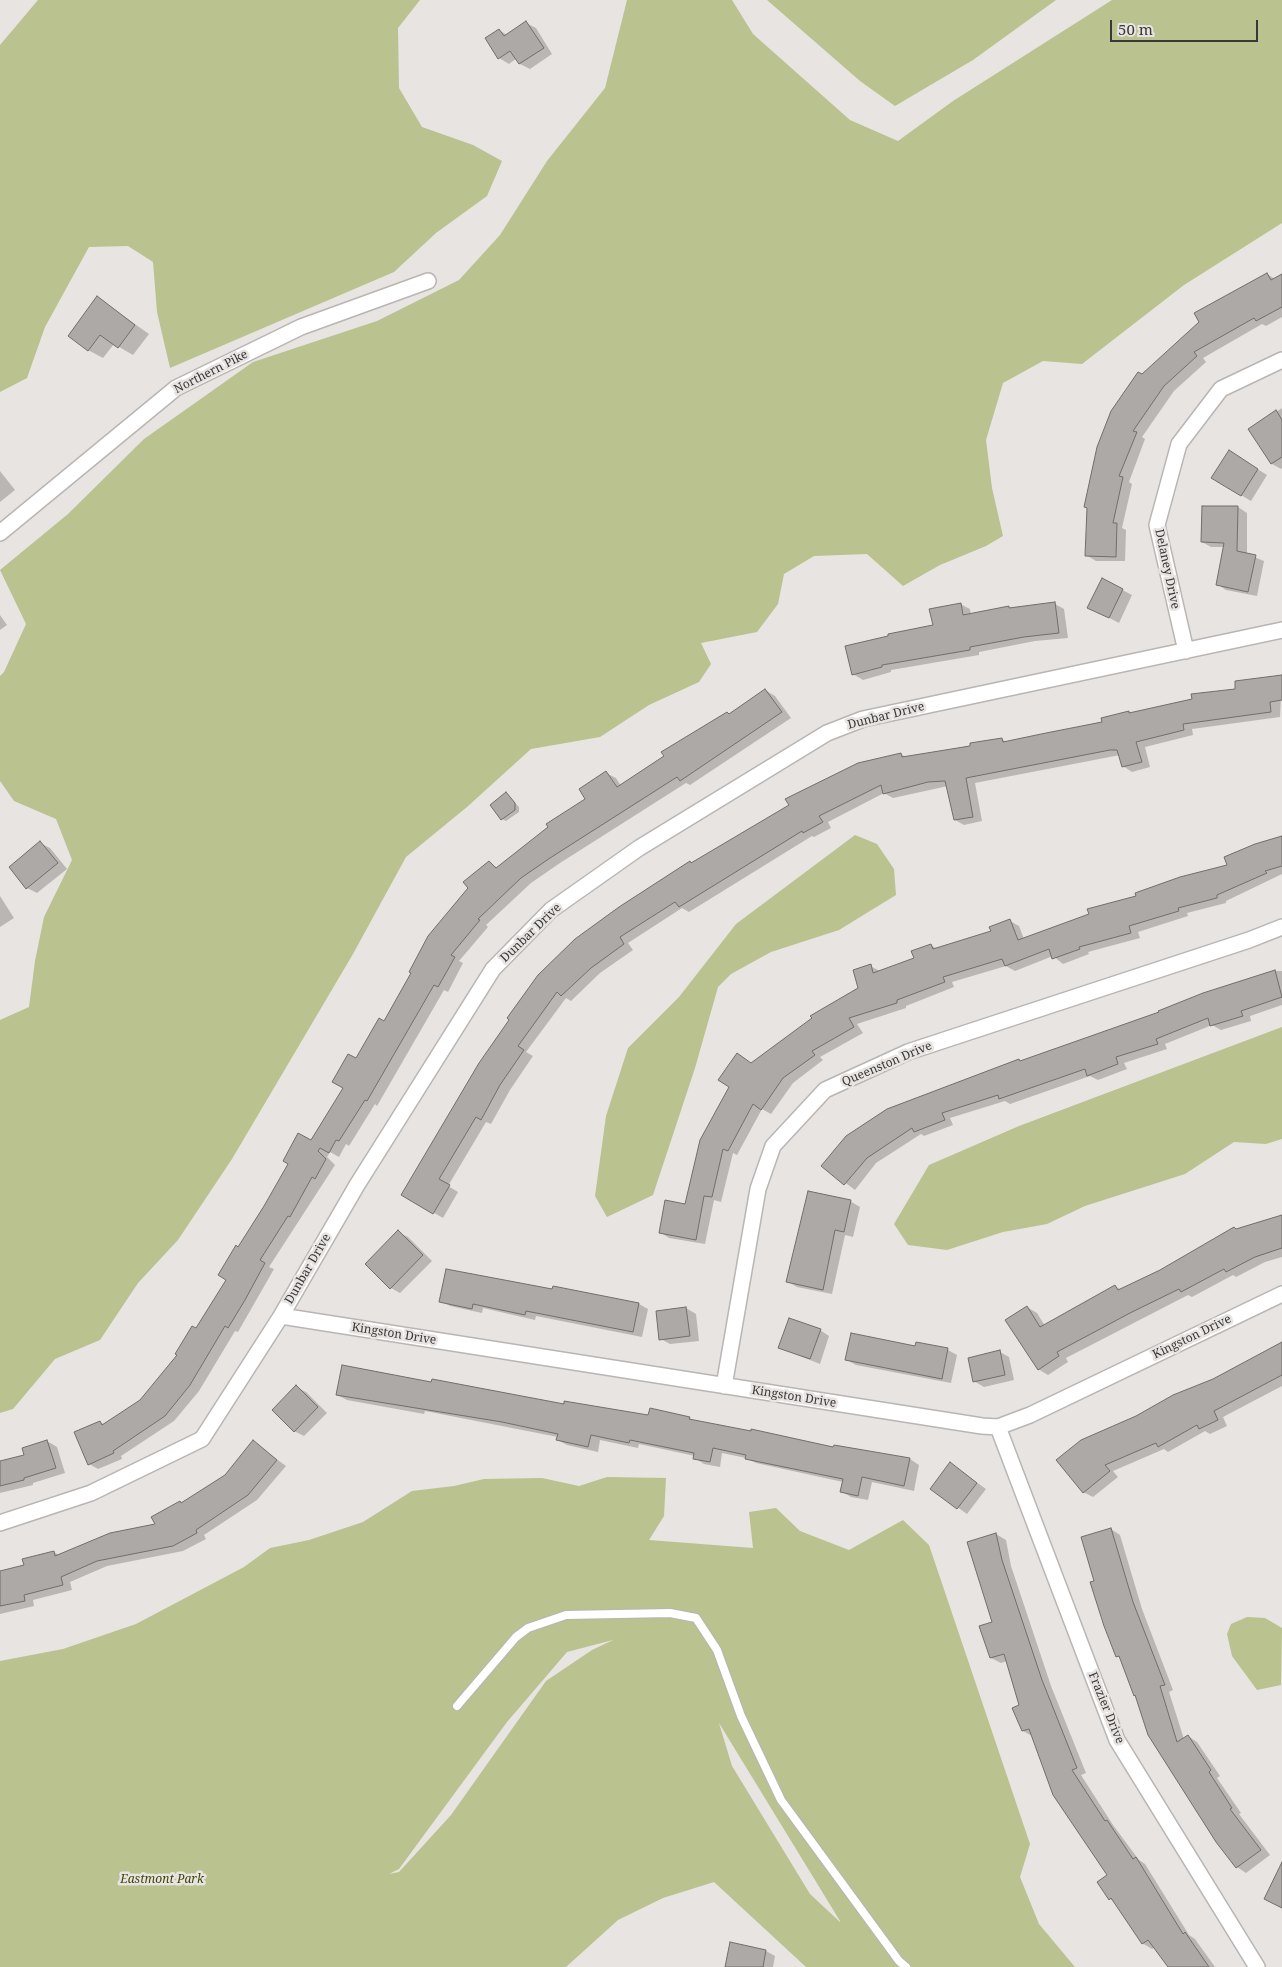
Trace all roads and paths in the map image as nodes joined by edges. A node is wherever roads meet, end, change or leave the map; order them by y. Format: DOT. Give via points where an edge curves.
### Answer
graph roads {
  1 [pos="428,281"];
  2 [pos="1282,360"];
  3 [pos="0,533"];
  4 [pos="1282,630"];
  5 [pos="1186,652"];
  6 [pos="1282,927"];
  7 [pos="1282,1294"];
  8 [pos="281,1316"];
  9 [pos="724,1386"];
  10 [pos="998,1427"];
  11 [pos="0,1523"];
  12 [pos="457,1706"];
  13 [pos="906,1967"];
  14 [pos="1257,1967"];
  1 -- 3 [label="street, Northern Pike" via="301,327 176,388"];
  2 -- 5 [label="street, Delaney Drive" via="1221,389 1179,444 1157,525"];
  4 -- 5 [label="street, Dunbar Drive"];
  5 -- 8 [label="street, Dunbar Drive" via="863,719 827,733 639,848 551,910 493,969 357,1185"];
  6 -- 9 [label="street, Queenston Drive" via="908,1052 825,1090 773,1146 761,1180"];
  7 -- 10 [label="street, Kingston Drive" via="1030,1415"];
  8 -- 9 [label="street, Kingston Drive"];
  8 -- 11 [label="street, Dunbar Drive" via="202,1439 91,1493"];
  9 -- 10 [label="street, Kingston Drive"];
  10 -- 14 [label="street, Frazier Drive" via="1117,1740"];
  12 -- 13 [label="lane" via="516,1637 528,1628 566,1615 670,1613 696,1618 718,1650 741,1716 781,1800 898,1961"];
}
